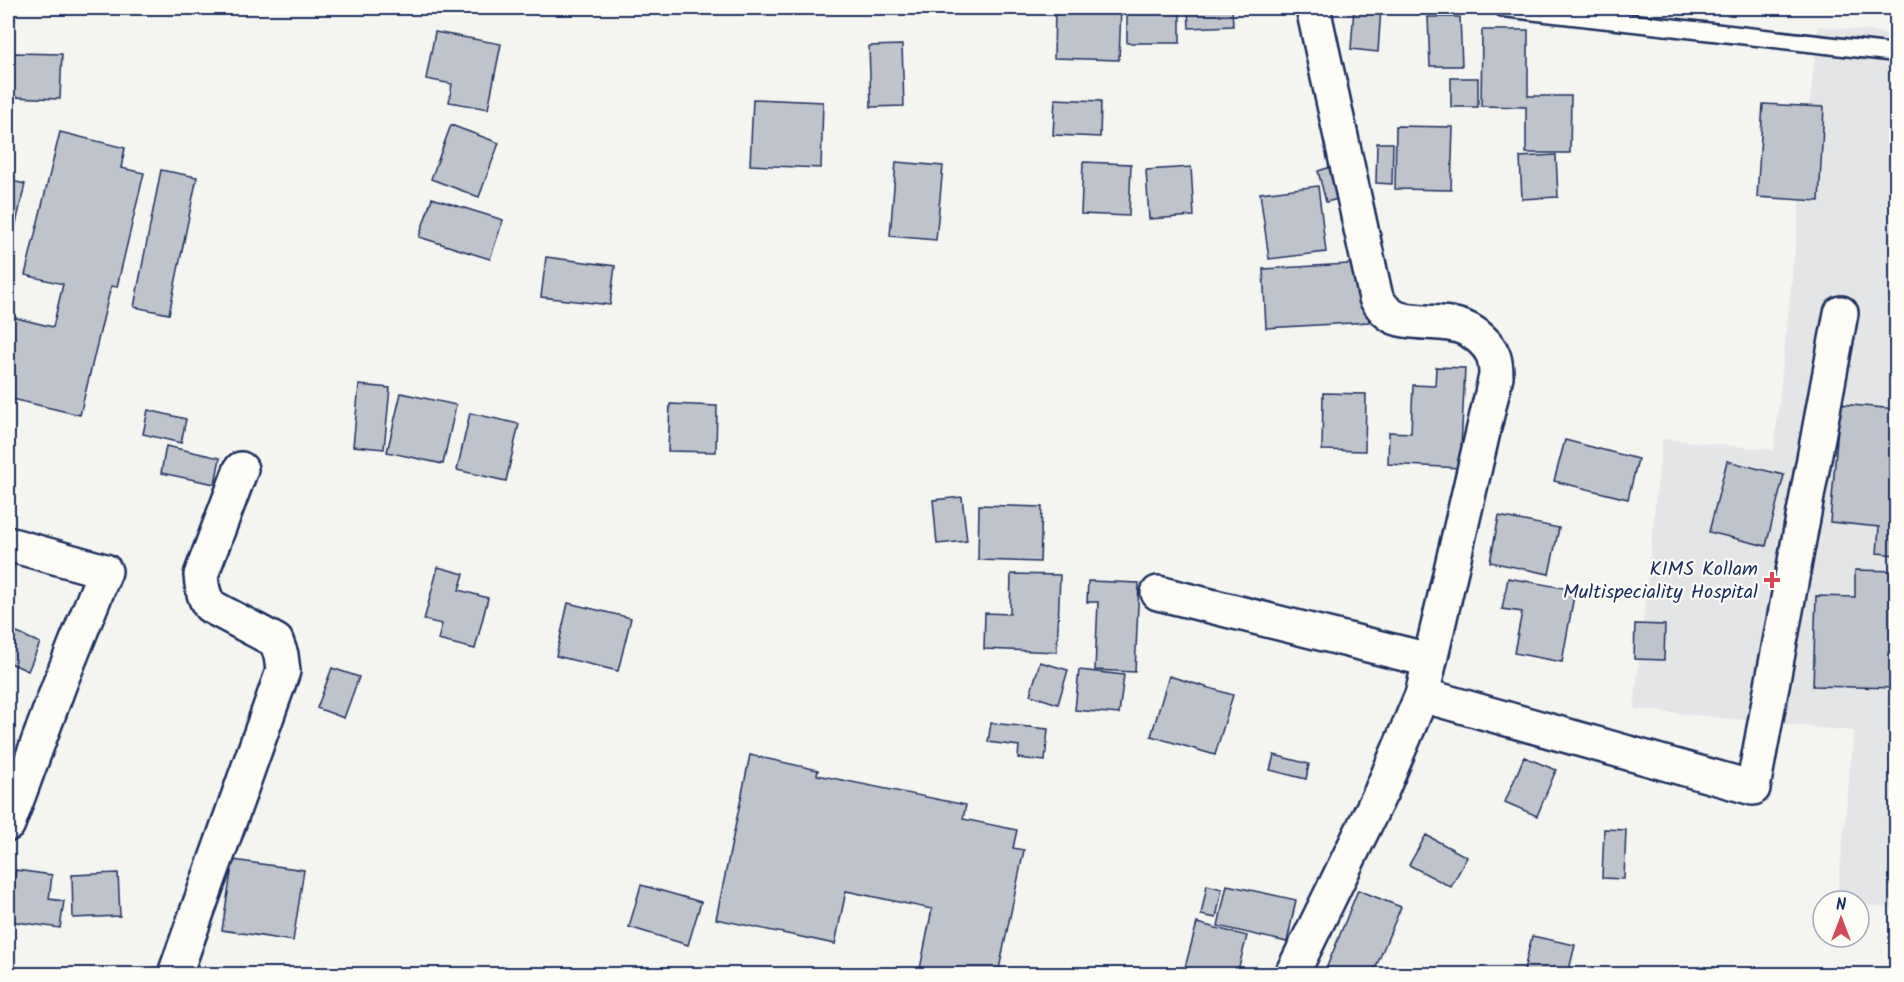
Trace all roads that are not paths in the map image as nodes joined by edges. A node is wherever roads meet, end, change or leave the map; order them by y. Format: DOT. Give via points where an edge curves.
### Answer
graph roads {
  1 [pos="1313,8"];
  2 [pos="1503,8"];
  3 [pos="1896,53"];
  4 [pos="1840,313"];
  5 [pos="241,469"];
  6 [pos="8,544"];
  7 [pos="1158,593"];
  8 [pos="1429,660"];
  9 [pos="1422,695"];
  10 [pos="8,824"];
  11 [pos="175,975"];
  12 [pos="1292,975"];
  1 -- 8 [label="street" via="1376,298 1385,312 1398,319 1456,325 1475,333 1496,359 1496,376"];
  2 -- 3 [label="lane"];
  4 -- 9 [label="street" via="1753,788"];
  5 -- 11 [label="street" via="201,575 202,587 210,606 276,641 283,671"];
  6 -- 10 [label="street" via="105,571"];
  7 -- 8 [label="street"];
  8 -- 9 [label="street"];
  9 -- 12 [label="street" via="1381,792"];
}
